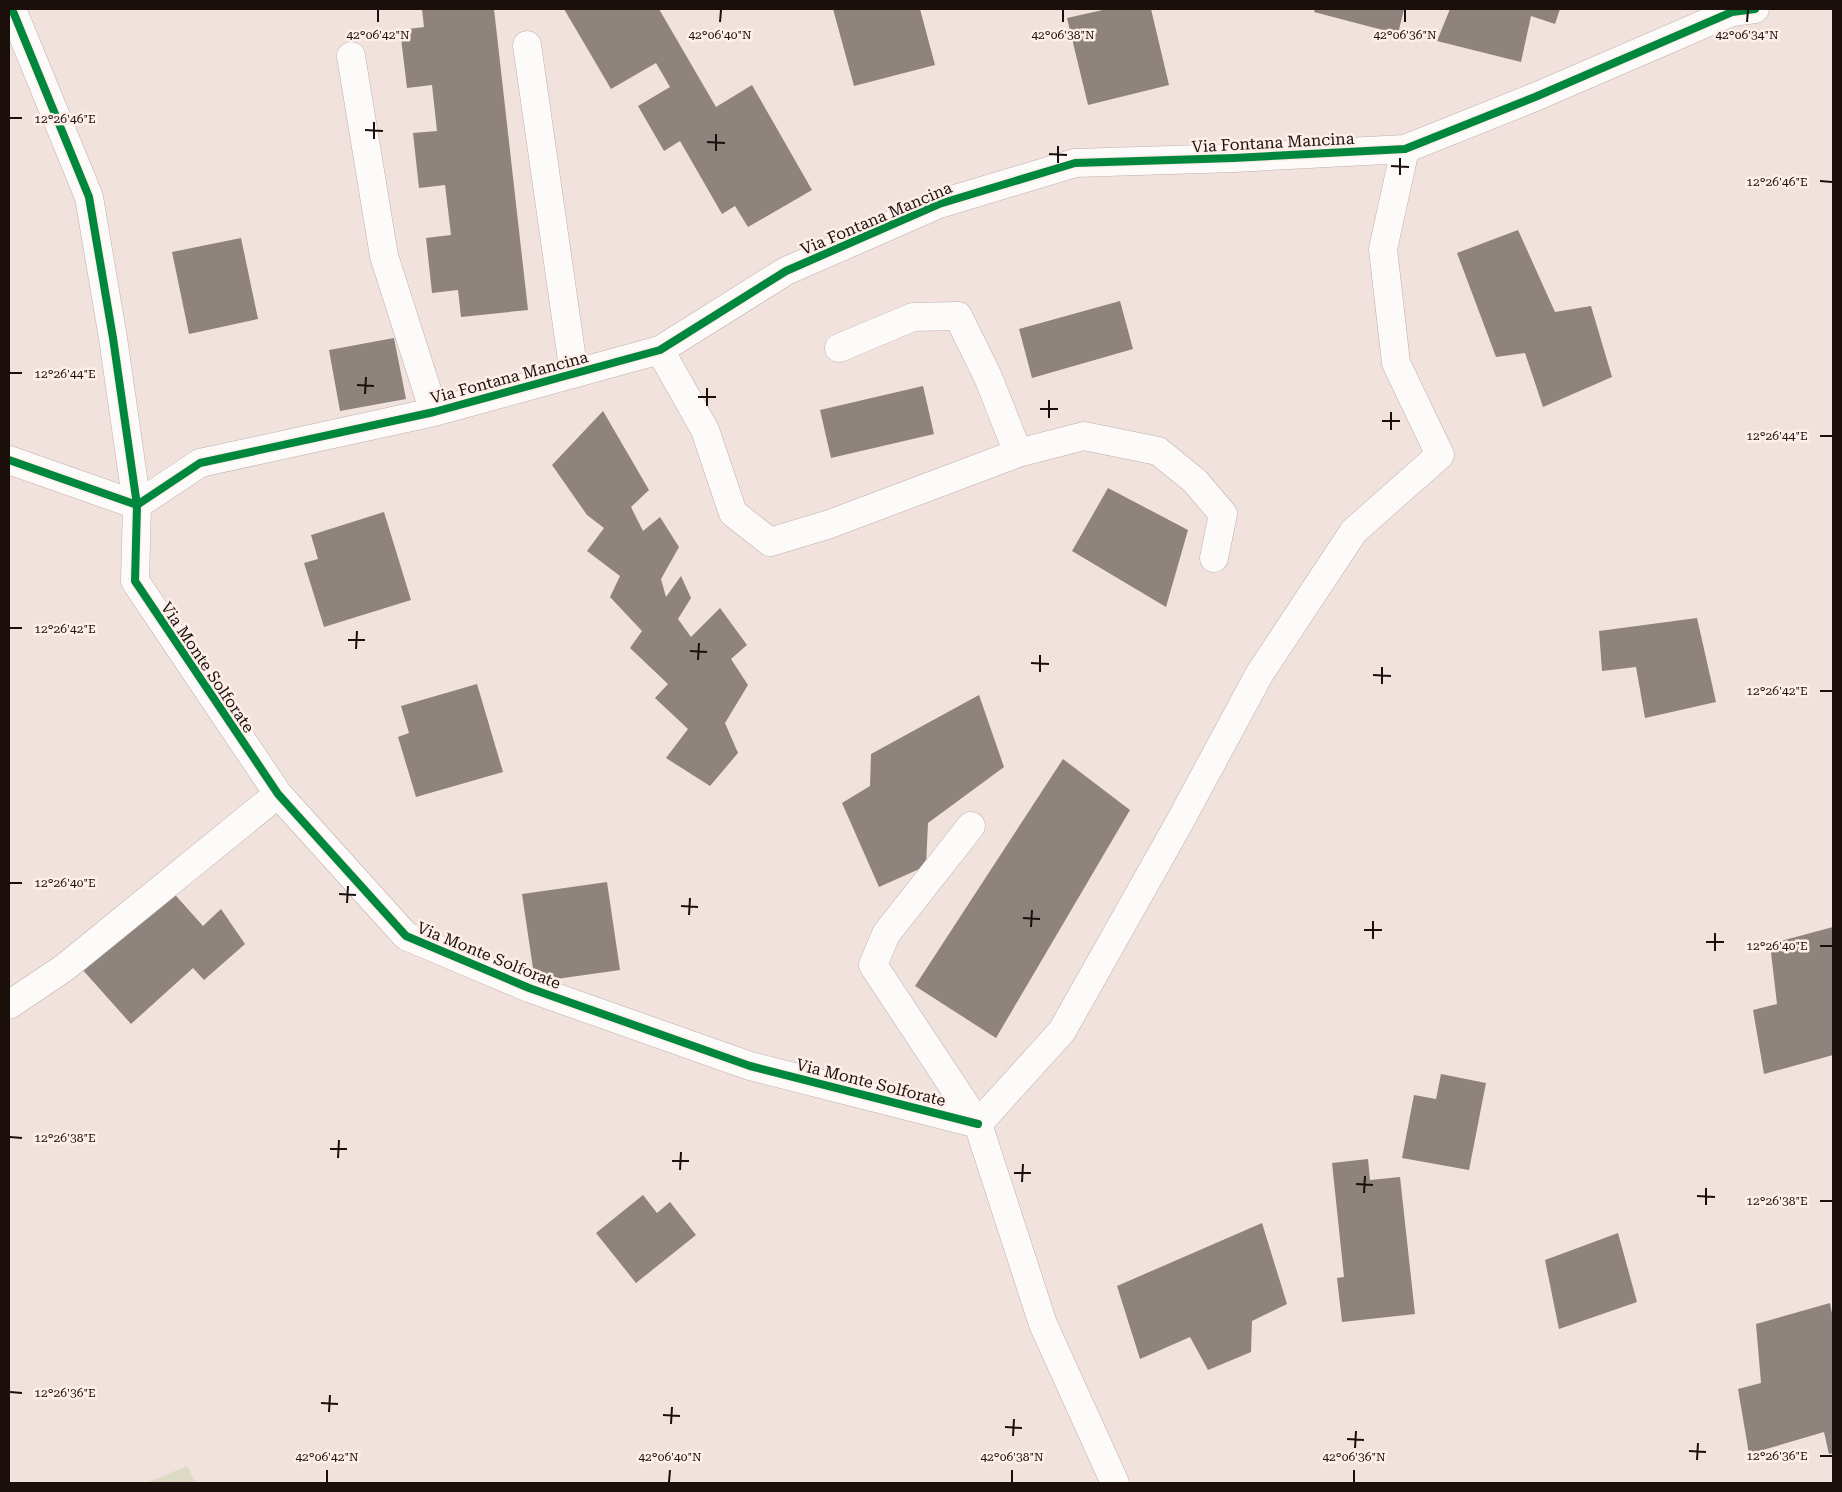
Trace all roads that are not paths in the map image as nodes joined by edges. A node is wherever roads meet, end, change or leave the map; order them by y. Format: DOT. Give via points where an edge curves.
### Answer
graph roads {
  1 [pos="12,9"];
  2 [pos="1737,10"];
  3 [pos="527,45"];
  4 [pos="351,56"];
  5 [pos="1405,149"];
  6 [pos="839,348"];
  7 [pos="660,350"];
  8 [pos="574,374"];
  9 [pos="434,412"];
  10 [pos="1018,453"];
  11 [pos="9,460"];
  12 [pos="137,505"];
  13 [pos="1214,558"];
  14 [pos="278,794"];
  15 [pos="971,826"];
  16 [pos="9,1005"];
  17 [pos="978,1124"];
  18 [pos="1115,1483"];
  1 -- 12 [label="street, Via Monte Solforate" via="90,197"];
  2 -- 5 [label="street, Via Fontana Mancina"];
  3 -- 8 [label="street"];
  4 -- 9 [label="street" via="384,256"];
  5 -- 7 [label="street, Via Fontana Mancina" via="1075,164 939,204 786,271"];
  5 -- 17 [label="street" via="1383,249 1396,363 1440,455 1354,531 1260,673 1062,1032"];
  6 -- 10 [label="street" via="913,318 958,316 988,376"];
  7 -- 8 [label="street, Via Fontana Mancina"];
  7 -- 10 [label="street" via="706,430 733,513 770,542 830,524"];
  8 -- 9 [label="street, Via Fontana Mancina"];
  9 -- 12 [label="street, Via Fontana Mancina" via="200,463"];
  10 -- 13 [label="street" via="1084,436 1158,451 1195,482 1223,514"];
  11 -- 12 [label="street"];
  12 -- 14 [label="street, Via Monte Solforate" via="135,581"];
  14 -- 16 [label="street" via="64,968"];
  14 -- 17 [label="street, Via Monte Solforate" via="406,936 529,988 750,1066"];
  15 -- 17 [label="street" via="886,934 873,965"];
  17 -- 18 [label="street" via="1043,1324"];
}
